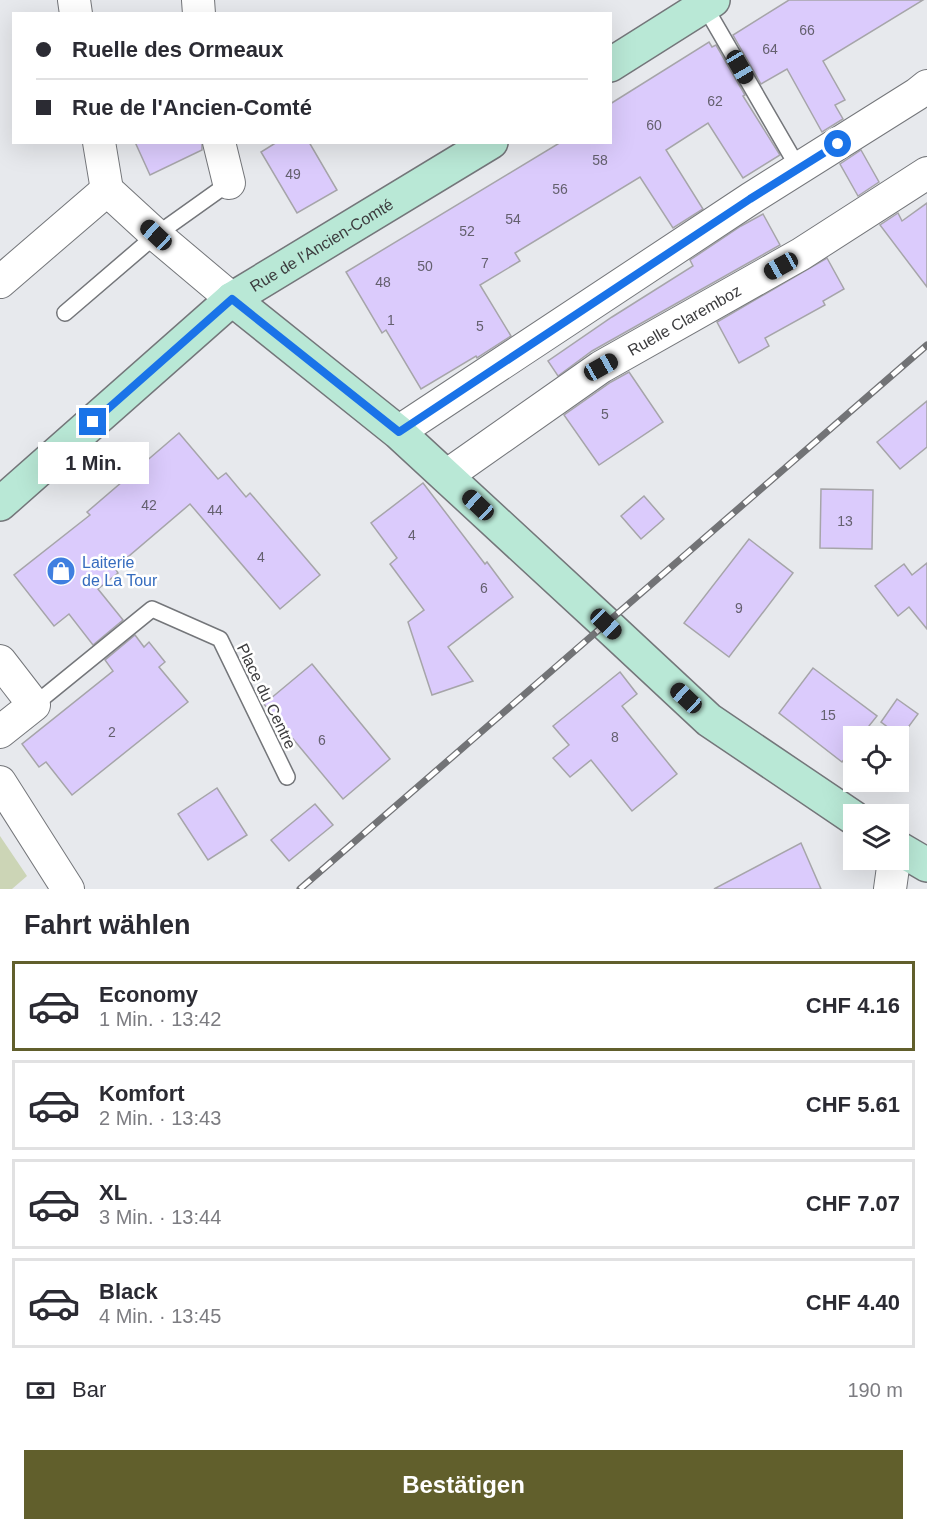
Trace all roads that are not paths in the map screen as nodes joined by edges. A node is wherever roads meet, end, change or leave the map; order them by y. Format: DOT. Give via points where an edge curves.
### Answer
graph roads {
  1 [pos="708,3"];
  2 [pos="612,64"];
  3 [pos="924,99"];
  4 [pos="99,144"];
  5 [pos="219,144"];
  6 [pos="488,144"];
  7 [pos="799,169"];
  8 [pos="927,173"];
  9 [pos="229,183"];
  10 [pos="107,190"];
  11 [pos="156,235"];
  12 [pos="0,282"];
  13 [pos="232,299"];
  14 [pos="65,314"];
  15 [pos="399,432"];
  16 [pos="446,476"];
  17 [pos="0,504"];
  18 [pos="0,661"];
  19 [pos="34,705"];
  20 [pos="0,732"];
  21 [pos="287,777"];
  22 [pos="0,782"];
  23 [pos="843,811"];
  24 [pos="909,854"];
  25 [pos="927,865"];
  26 [pos="893,870"];
  27 [pos="68,889"];
  28 [pos="890,889"];
  1 -- 2 [label="street"];
  1 -- 7 [label="lane"];
  3 -- 7 [label="street"];
  4 -- 10 [label="street"];
  5 -- 9 [label="street"];
  6 -- 13 [label="street, Rue de l'Ancien-Comté"];
  7 -- 15 [label="street"];
  8 -- 16 [label="street, Ruelle Claremboz" via="801,255 601,367"];
  9 -- 11 [label="lane"];
  10 -- 11 [label="street"];
  10 -- 12 [label="street"];
  11 -- 13 [label="street"];
  11 -- 14 [label="lane"];
  13 -- 15 [label="street"];
  13 -- 17 [label="street, Rue de l'Ancien-Comté"];
  15 -- 16 [label="street"];
  16 -- 23 [label="street" via="709,720"];
  18 -- 19 [label="street"];
  19 -- 20 [label="street"];
  19 -- 21 [label="lane, Place du Centre" via="152,609 219,639"];
  22 -- 27 [label="street"];
  24 -- 25 [label="street"];
  26 -- 28 [label="street"];
}
